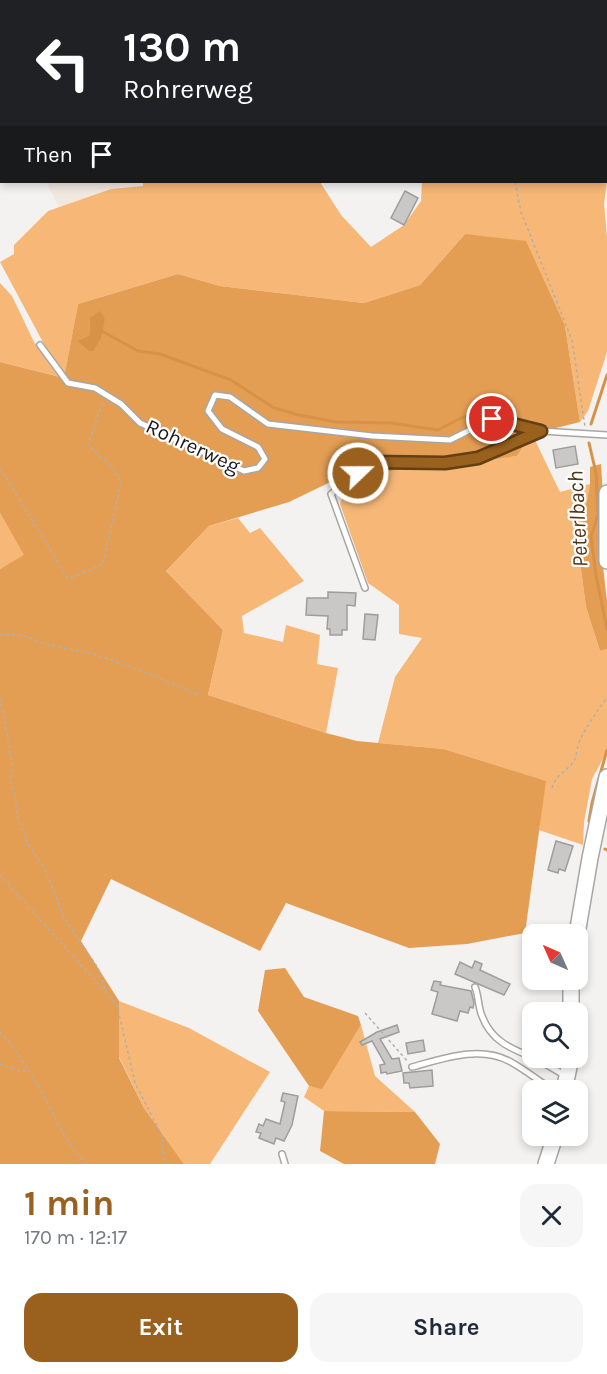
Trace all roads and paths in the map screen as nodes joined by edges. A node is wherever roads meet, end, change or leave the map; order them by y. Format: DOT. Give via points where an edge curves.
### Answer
graph roads {
  1 [pos="515,183"];
  2 [pos="40,345"];
  3 [pos="106,395"];
  4 [pos="541,431"];
  5 [pos="586,434"];
  6 [pos="607,435"];
  7 [pos="0,468"];
  8 [pos="607,493"];
  9 [pos="607,561"];
  10 [pos="365,588"];
  11 [pos="0,635"];
  12 [pos="201,696"];
  13 [pos="0,698"];
  14 [pos="607,700"];
  15 [pos="607,777"];
  16 [pos="552,788"];
  17 [pos="0,874"];
  18 [pos="579,924"];
  19 [pos="475,987"];
  20 [pos="106,992"];
  21 [pos="365,1013"];
  22 [pos="0,1032"];
  23 [pos="522,1052"];
  24 [pos="0,1064"];
  25 [pos="412,1066"];
  26 [pos="548,1068"];
  27 [pos="28,1071"];
  28 [pos="538,1080"];
  29 [pos="562,1080"];
  30 [pos="552,1146"];
  31 [pos="282,1154"];
  32 [pos="87,1164"];
  33 [pos="167,1164"];
  34 [pos="285,1164"];
  35 [pos="546,1164"];
  1 -- 5 [label="path" via="521,212 572,340"];
  2 -- 3 [label="lane, Rohrerweg" via="68,383 95,388"];
  3 -- 4 [label="lane, Rohrerweg" via="140,423 244,471 258,468 265,459 258,447 222,429 208,411 215,395 230,397 268,423 372,436 450,440 492,419"];
  3 -- 7 [label="path" via="88,445 113,468 121,482 103,564 67,577"];
  4 -- 5 [label="lane, Rohrerweg"];
  4 -- 10 [label="lane" via="478,458 445,463 371,462 331,494"];
  5 -- 6 [label="lane, Rohrerweg"];
  8 -- 9 [label="main road"];
  11 -- 12 [label="path" via="21,635 97,655"];
  13 -- 20 [label="path" via="18,820 45,869 64,918 98,968"];
  14 -- 16 [label="path" via="587,726 575,758 558,775"];
  15 -- 18 [label="main road"];
  17 -- 20 [label="path"];
  19 -- 23 [label="lane" via="481,1014 491,1034 505,1046"];
  20 -- 33 [label="path" via="117,1005 135,1083 162,1136"];
  21 -- 25 [label="path"];
  22 -- 27 [label="path"];
  24 -- 27 [label="path"];
  25 -- 28 [label="lane" via="461,1054 485,1054 507,1060"];
  26 -- 29 [label="lane"];
  27 -- 32 [label="path" via="58,1126"];
  30 -- 35 [label="main road"];
  31 -- 34 [label="lane"];
}
